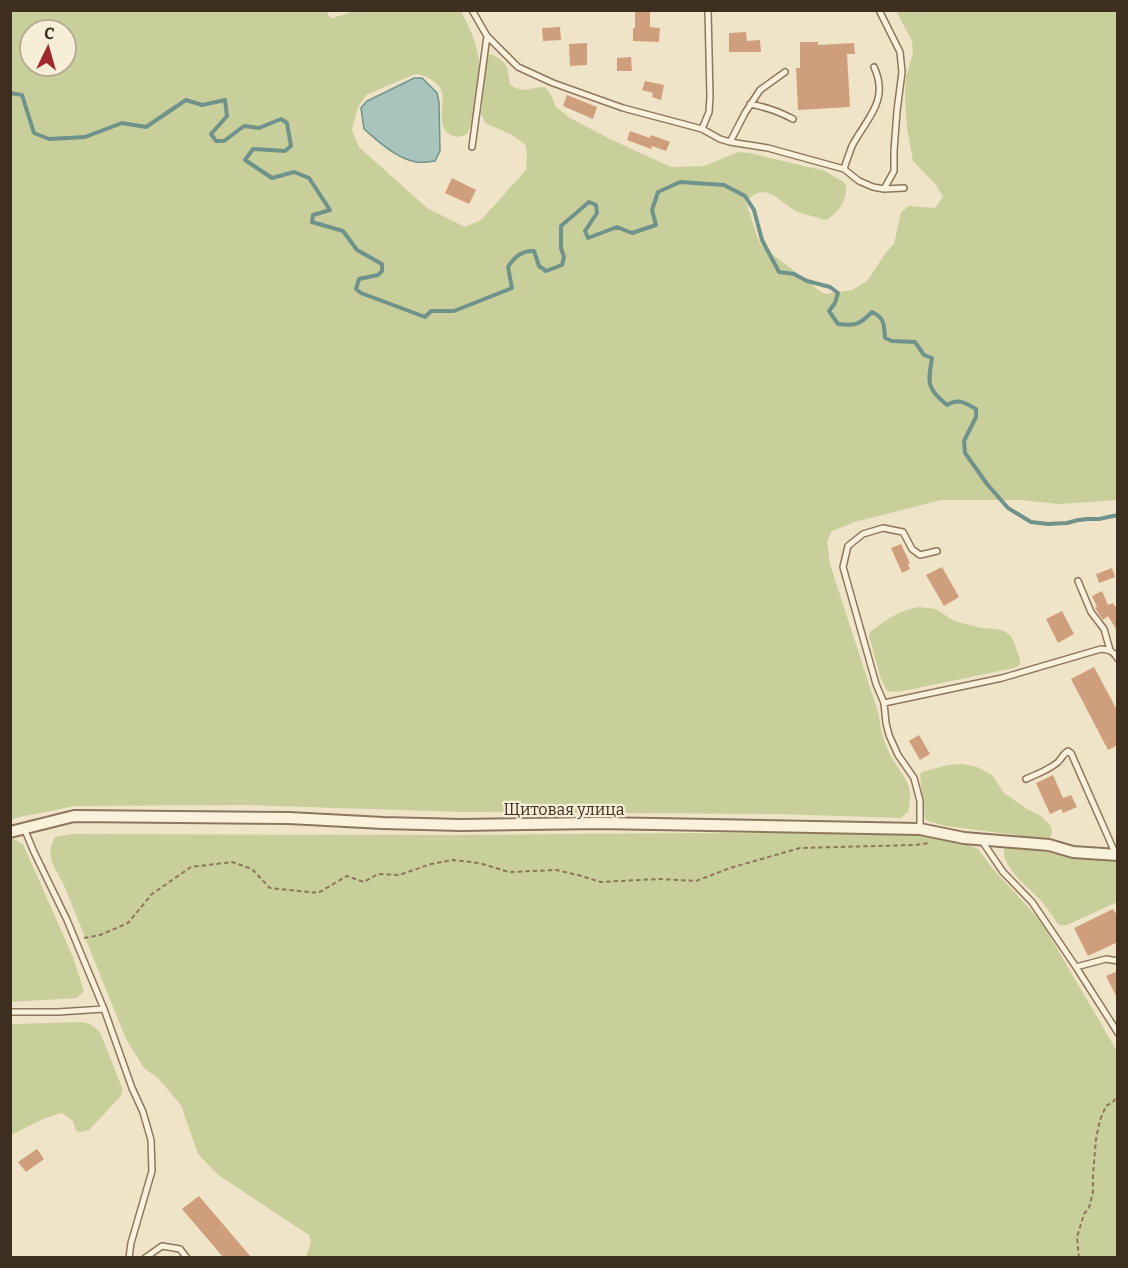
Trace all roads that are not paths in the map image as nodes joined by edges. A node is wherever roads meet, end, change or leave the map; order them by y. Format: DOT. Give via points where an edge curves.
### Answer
graph roads {
  1 [pos="471,10"];
  2 [pos="708,10"];
  3 [pos="879,10"];
  4 [pos="487,36"];
  5 [pos="874,67"];
  6 [pos="785,72"];
  7 [pos="750,104"];
  8 [pos="793,119"];
  9 [pos="702,129"];
  10 [pos="730,142"];
  11 [pos="472,147"];
  12 [pos="843,169"];
  13 [pos="904,188"];
  14 [pos="884,189"];
  15 [pos="937,551"];
  16 [pos="1078,581"];
  17 [pos="1110,650"];
  18 [pos="1118,659"];
  19 [pos="884,703"];
  20 [pos="1026,779"];
  21 [pos="24,828"];
  22 [pos="920,829"];
  23 [pos="10,832"];
  24 [pos="982,840"];
  25 [pos="1117,855"];
  26 [pos="1118,961"];
  27 [pos="1076,967"];
  28 [pos="104,1009"];
  29 [pos="10,1012"];
  30 [pos="1118,1033"];
  31 [pos="129,1257"];
  32 [pos="145,1257"];
  33 [pos="187,1257"];
  1 -- 4 [label="lane"];
  2 -- 9 [label="lane" via="710,98"];
  3 -- 14 [label="lane" via="900,52 902,72 894,171"];
  4 -- 9 [label="lane" via="518,67 553,83 623,108"];
  4 -- 11 [label="lane"];
  5 -- 12 [label="lane" via="880,89 878,101"];
  6 -- 7 [label="lane" via="760,90"];
  7 -- 8 [label="lane"];
  7 -- 10 [label="lane"];
  9 -- 10 [label="lane"];
  10 -- 12 [label="lane"];
  12 -- 14 [label="lane" via="873,188"];
  13 -- 14 [label="lane"];
  15 -- 19 [label="lane" via="920,555 903,532 883,528 863,534 848,546 843,567"];
  16 -- 17 [label="lane" via="1091,612 1104,629"];
  17 -- 18 [label="lane"];
  17 -- 19 [label="lane" via="1101,649 1002,678"];
  19 -- 22 [label="lane" via="889,735 914,778 920,801"];
  20 -- 25 [label="lane" via="1048,769 1068,751"];
  21 -- 22 [label="street, Щитовая улица" via="74,816 461,825 600,823"];
  21 -- 23 [label="street, Щитовая улица"];
  21 -- 28 [label="lane"];
  22 -- 24 [label="street, Щитовая улица"];
  24 -- 25 [label="street, Щитовая улица"];
  24 -- 27 [label="lane" via="1003,872 1032,902"];
  26 -- 27 [label="lane" via="1106,959"];
  27 -- 30 [label="lane"];
  28 -- 29 [label="lane"];
  28 -- 31 [label="lane" via="151,1140 152,1171"];
  32 -- 33 [label="lane" via="162,1246 180,1249"];
}
